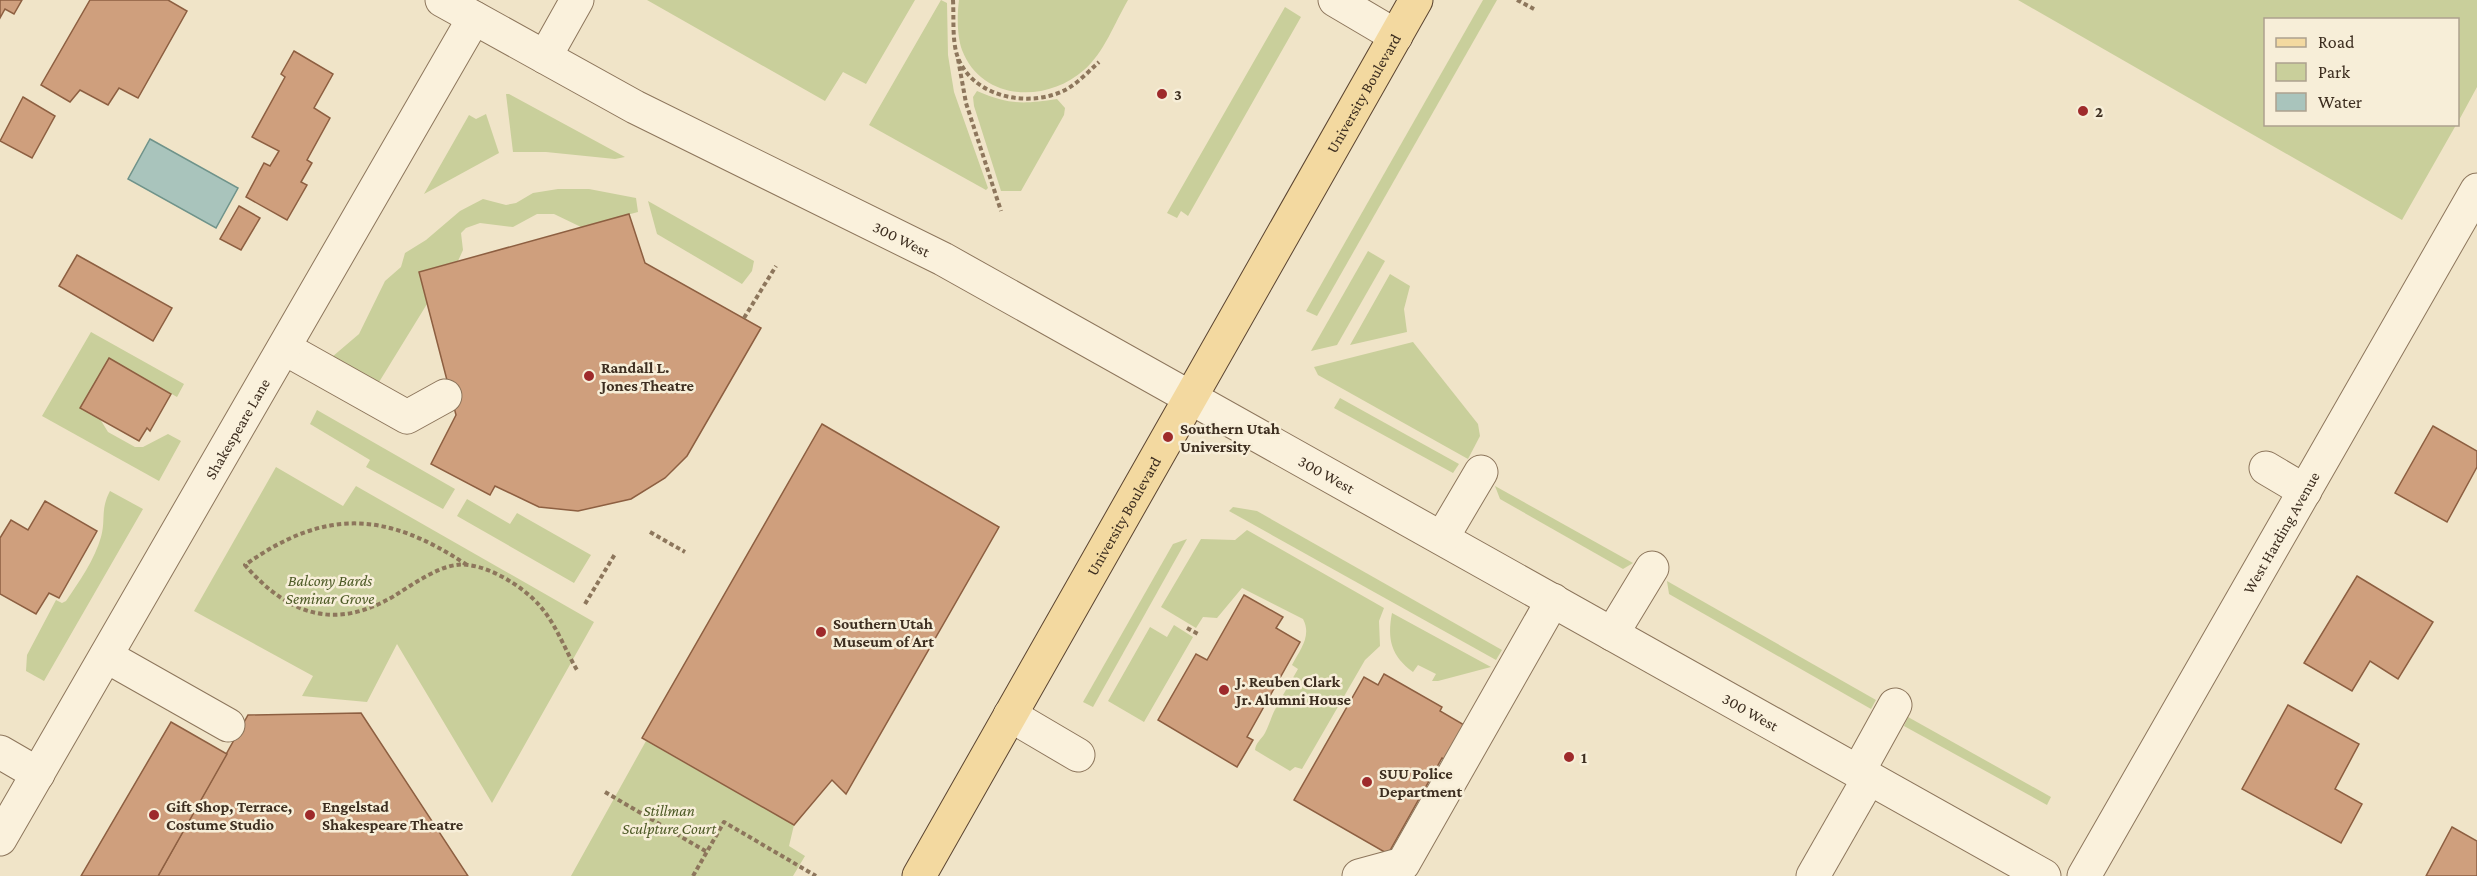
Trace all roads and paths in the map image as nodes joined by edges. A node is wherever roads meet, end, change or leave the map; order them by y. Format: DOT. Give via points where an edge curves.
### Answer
graph roads {
  1 [pos="442,0"];
  2 [pos="577,0"];
  3 [pos="953,0"];
  4 [pos="1335,0"];
  5 [pos="1416,0"];
  6 [pos="1517,0"];
  7 [pos="1534,9"];
  8 [pos="474,18"];
  9 [pos="1396,36"];
  10 [pos="957,55"];
  11 [pos="545,57"];
  12 [pos="1099,62"];
  13 [pos="2477,190"];
  14 [pos="1001,211"];
  15 [pos="776,266"];
  16 [pos="744,318"];
  17 [pos="284,348"];
  18 [pos="445,396"];
  19 [pos="1191,398"];
  20 [pos="2266,468"];
  21 [pos="1481,472"];
  22 [pos="2305,491"];
  23 [pos="650,532"];
  24 [pos="1442,538"];
  25 [pos="686,552"];
  26 [pos="615,554"];
  27 [pos="467,565"];
  28 [pos="1652,568"];
  29 [pos="1553,600"];
  30 [pos="585,604"];
  31 [pos="1187,628"];
  32 [pos="1612,634"];
  33 [pos="1200,635"];
  34 [pos="106,656"];
  35 [pos="577,670"];
  36 [pos="1895,705"];
  37 [pos="1010,715"];
  38 [pos="228,725"];
  39 [pos="0,752"];
  40 [pos="1078,755"];
  41 [pos="38,774"];
  42 [pos="1864,775"];
  43 [pos="605,792"];
  44 [pos="0,839"];
  45 [pos="707,852"];
  46 [pos="693,876"];
  47 [pos="816,876"];
  48 [pos="919,876"];
  49 [pos="1359,876"];
  50 [pos="1813,876"];
  51 [pos="2044,876"];
  52 [pos="2084,876"];
  1 -- 8 [label="street, 300 West"];
  2 -- 11 [label="street"];
  3 -- 10 [label="path"];
  4 -- 9 [label="street"];
  5 -- 9 [label="main road, University Boulevard"];
  6 -- 7 [label="path"];
  8 -- 11 [label="street, 300 West"];
  8 -- 17 [label="street, Shakespeare Lane"];
  9 -- 19 [label="main road, University Boulevard"];
  10 -- 12 [label="path" via="987,90 1010,97 1036,97 1067,89"];
  10 -- 14 [label="path" via="966,103"];
  11 -- 19 [label="street, 300 West" via="645,112 943,259"];
  13 -- 22 [label="street, West Harding Avenue"];
  15 -- 16 [label="path"];
  17 -- 18 [label="street" via="407,417"];
  17 -- 34 [label="street, Shakespeare Lane"];
  19 -- 24 [label="street, 300 West"];
  19 -- 37 [label="main road, University Boulevard"];
  20 -- 22 [label="street"];
  21 -- 24 [label="street"];
  22 -- 52 [label="street, West Harding Avenue"];
  23 -- 25 [label="path"];
  24 -- 29 [label="street, 300 West"];
  26 -- 30 [label="path"];
  27 -- 27 [label="path" via="443,569 378,605 342,616 324,615 285,603 245,565 280,541 304,531 366,523 408,532"];
  27 -- 35 [label="path" via="506,580 540,606"];
  28 -- 32 [label="street"];
  29 -- 32 [label="street, 300 West"];
  29 -- 49 [label="street" via="1403,864"];
  31 -- 33 [label="path"];
  32 -- 42 [label="street, 300 West"];
  34 -- 38 [label="street"];
  34 -- 41 [label="street, Shakespeare Lane"];
  36 -- 42 [label="street"];
  37 -- 40 [label="street"];
  37 -- 48 [label="main road, University Boulevard"];
  39 -- 41 [label="street"];
  41 -- 44 [label="street, Shakespeare Lane"];
  42 -- 50 [label="street"];
  42 -- 51 [label="street, 300 West"];
  43 -- 45 [label="path"];
  45 -- 46 [label="path"];
  45 -- 47 [label="path" via="724,822"];
}
